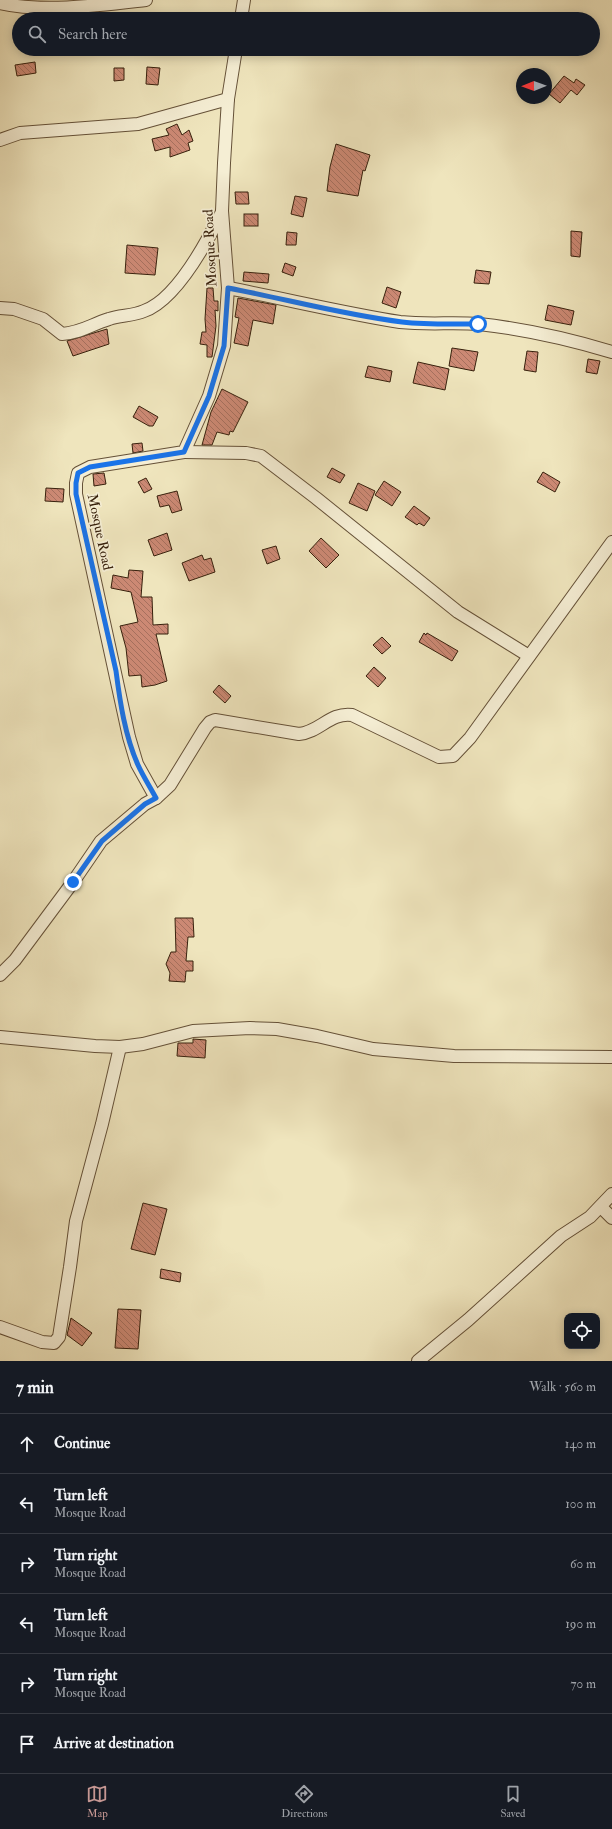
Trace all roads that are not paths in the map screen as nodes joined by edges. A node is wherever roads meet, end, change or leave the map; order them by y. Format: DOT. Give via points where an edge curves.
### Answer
graph roads {
  1 [pos="146,0"];
  2 [pos="244,0"];
  3 [pos="0,3"];
  4 [pos="242,12"];
  5 [pos="235,56"];
  6 [pos="228,99"];
  7 [pos="0,140"];
  8 [pos="222,211"];
  9 [pos="228,288"];
  10 [pos="0,308"];
  11 [pos="612,352"];
  12 [pos="184,452"];
  13 [pos="612,542"];
  14 [pos="529,656"];
  15 [pos="156,798"];
  16 [pos="0,975"];
  17 [pos="0,1036"];
  18 [pos="120,1047"];
  19 [pos="612,1057"];
  20 [pos="612,1194"];
  21 [pos="601,1207"];
  22 [pos="612,1218"];
  23 [pos="0,1327"];
  24 [pos="418,1361"];
  1 -- 3 [label="street" via="43,8"];
  2 -- 4 [label="street"];
  5 -- 6 [label="street, Mosque Road"];
  6 -- 7 [label="street" via="138,124 20,133"];
  6 -- 8 [label="street, Mosque Road"];
  8 -- 9 [label="street, Mosque Road"];
  8 -- 10 [label="street" via="209,239 174,289 161,302 144,312 109,319 78,332 62,334 43,320"];
  9 -- 11 [label="street" via="401,322 478,324 573,340"];
  9 -- 12 [label="street, Mosque Road" via="224,346 209,396"];
  12 -- 14 [label="street" via="246,453 261,456 458,612"];
  12 -- 15 [label="street, Mosque Road" via="90,467 78,473 76,483 76,494 129,737 138,764"];
  13 -- 14 [label="street"];
  14 -- 15 [label="street" via="470,738 452,756 439,757 352,715 337,716 309,733 299,734 215,720 205,728 170,785"];
  15 -- 16 [label="street" via="145,804 102,841 19,954"];
  17 -- 18 [label="street"];
  18 -- 19 [label="street" via="193,1031 250,1028 277,1029 373,1049 447,1056"];
  18 -- 23 [label="street" via="76,1221 58,1337 54,1343 49,1343"];
  20 -- 21 [label="street"];
  21 -- 22 [label="street"];
  21 -- 24 [label="street" via="561,1236 468,1320"];
}
